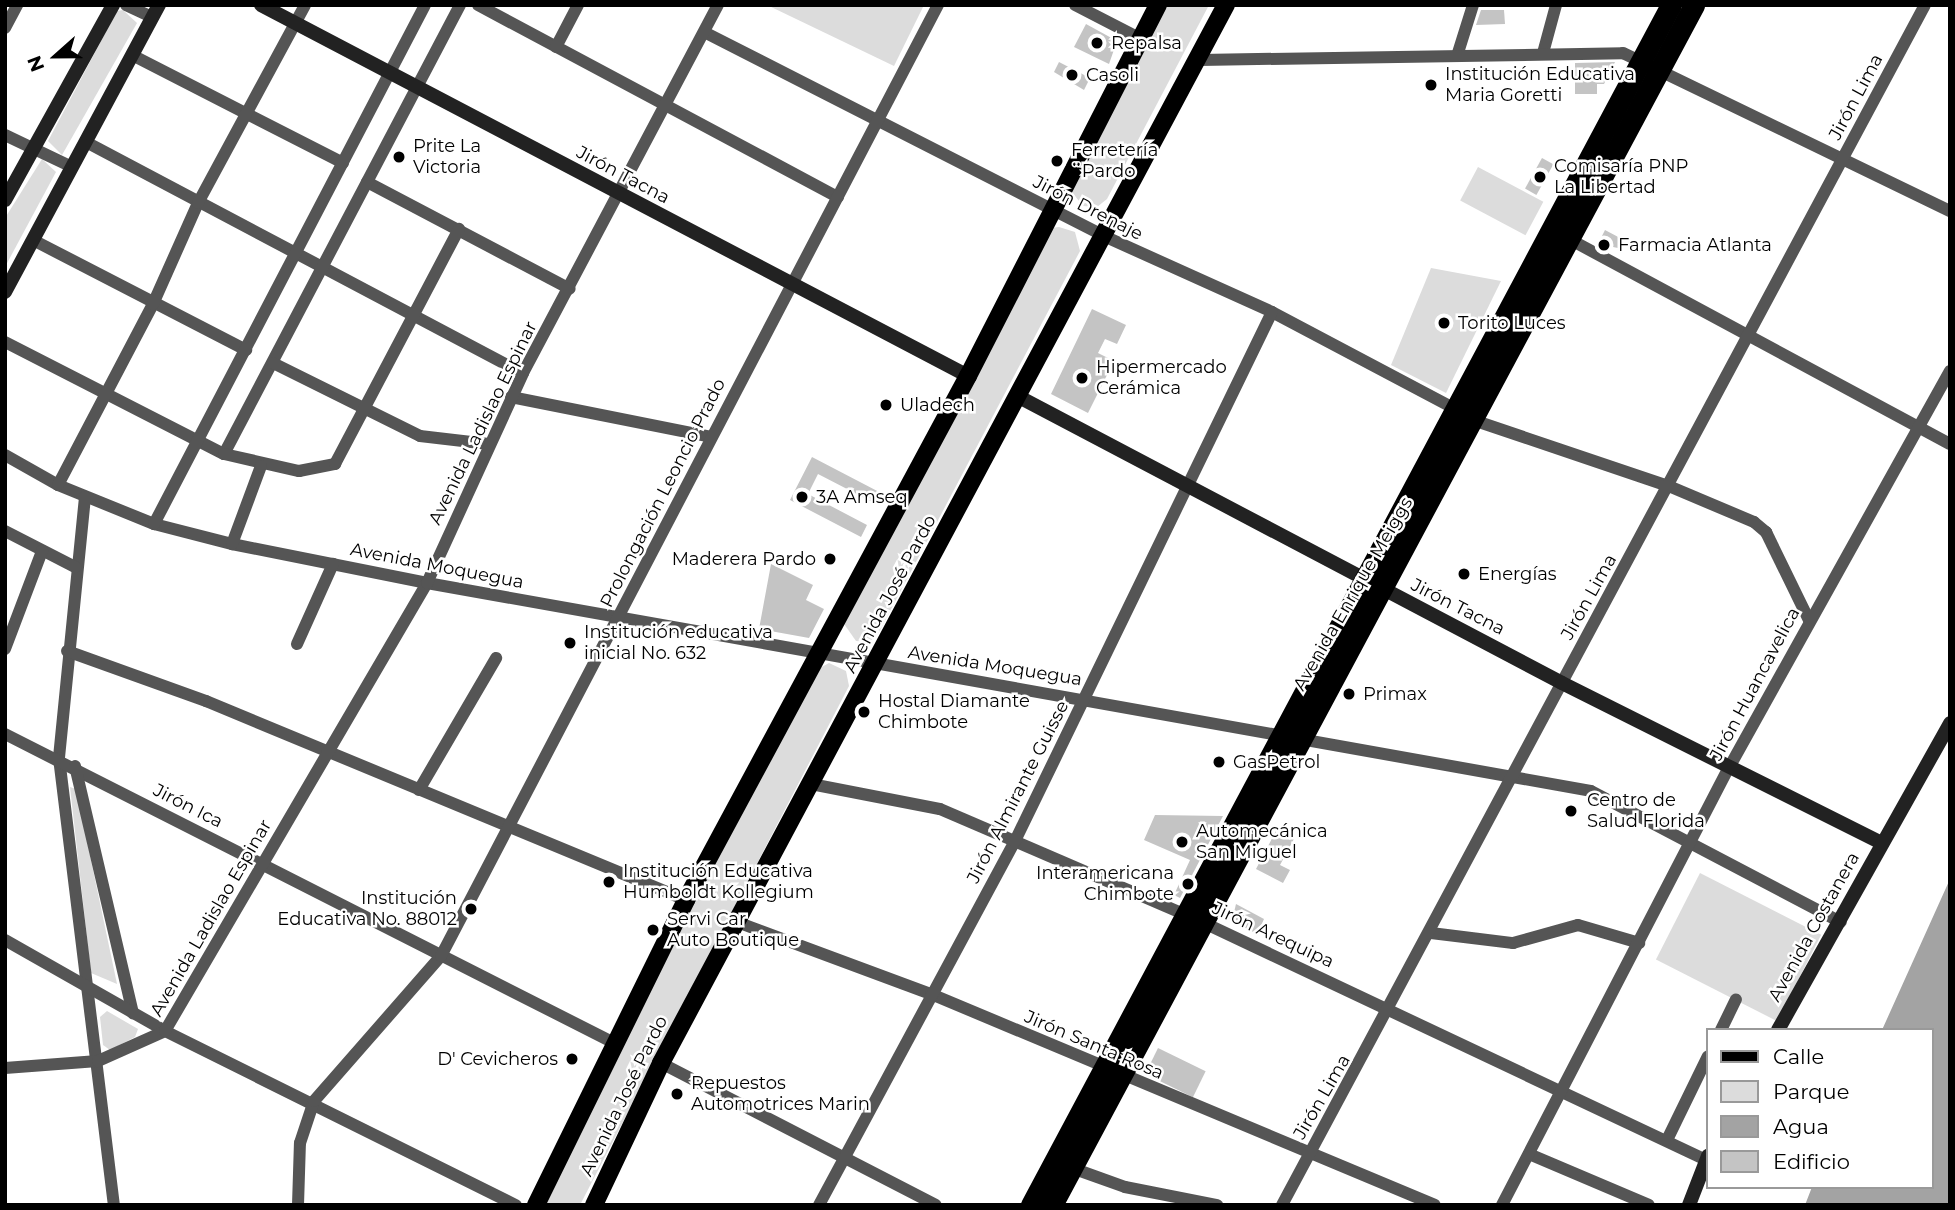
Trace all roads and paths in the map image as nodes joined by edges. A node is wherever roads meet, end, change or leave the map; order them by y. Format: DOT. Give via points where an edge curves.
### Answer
graph roads {
  1 [pos="17,5"];
  2 [pos="113,5"];
  3 [pos="126,5"];
  4 [pos="261,5"];
  5 [pos="304,5"];
  6 [pos="425,5"];
  7 [pos="460,5"];
  8 [pos="478,5"];
  9 [pos="578,5"];
  10 [pos="939,5"];
  11 [pos="1075,5"];
  12 [pos="1158,5"];
  13 [pos="1226,5"];
  14 [pos="1473,5"];
  15 [pos="1556,5"];
  16 [pos="1671,5"];
  17 [pos="1694,5"];
  18 [pos="1925,5"];
  19 [pos="713,7"];
  20 [pos="155,11"];
  21 [pos="295,23"];
  22 [pos="5,28"];
  23 [pos="706,33"];
  24 [pos="1141,39"];
  25 [pos="556,47"];
  26 [pos="1543,53"];
  27 [pos="132,55"];
  28 [pos="1457,56"];
  29 [pos="1200,60"];
  30 [pos="1651,66"];
  31 [pos="388,75"];
  32 [pos="417,88"];
  33 [pos="666,107"];
  34 [pos="248,113"];
  35 [pos="877,122"];
  36 [pos="5,135"];
  37 [pos="86,142"];
  38 [pos="34,148"];
  39 [pos="343,163"];
  40 [pos="1842,163"];
  41 [pos="72,167"];
  42 [pos="367,182"];
  43 [pos="620,195"];
  44 [pos="838,197"];
  45 [pos="5,200"];
  46 [pos="198,203"];
  47 [pos="1055,211"];
  48 [pos="1950,211"];
  49 [pos="459,229"];
  50 [pos="1106,237"];
  51 [pos="33,240"];
  52 [pos="1571,240"];
  53 [pos="296,256"];
  54 [pos="323,271"];
  55 [pos="792,286"];
  56 [pos="570,289"];
  57 [pos="5,291"];
  58 [pos="153,304"];
  59 [pos="1272,312"];
  60 [pos="413,316"];
  61 [pos="1746,337"];
  62 [pos="5,342"];
  63 [pos="246,350"];
  64 [pos="273,363"];
  65 [pos="1950,371"];
  66 [pos="523,373"];
  67 [pos="968,376"];
  68 [pos="107,395"];
  69 [pos="511,397"];
  70 [pos="1021,398"];
  71 [pos="1457,410"];
  72 [pos="365,413"];
  73 [pos="1476,421"];
  74 [pos="1919,428"];
  75 [pos="711,438"];
  76 [pos="199,442"];
  77 [pos="489,444"];
  78 [pos="1950,444"];
  79 [pos="224,454"];
  80 [pos="5,455"];
  81 [pos="261,466"];
  82 [pos="1190,484"];
  83 [pos="58,485"];
  84 [pos="1671,487"];
  85 [pos="85,497"];
  86 [pos="154,524"];
  87 [pos="5,531"];
  88 [pos="232,544"];
  89 [pos="42,551"];
  90 [pos="333,564"];
  91 [pos="75,567"];
  92 [pos="427,583"];
  93 [pos="1374,585"];
  94 [pos="618,618"];
  95 [pos="1809,620"];
  96 [pos="297,644"];
  97 [pos="5,649"];
  98 [pos="67,651"];
  99 [pos="816,654"];
  100 [pos="496,658"];
  101 [pos="876,664"];
  102 [pos="1562,683"];
  103 [pos="1086,698"];
  104 [pos="1950,723"];
  105 [pos="5,734"];
  106 [pos="1289,740"];
  107 [pos="327,751"];
  108 [pos="59,758"];
  109 [pos="75,766"];
  110 [pos="1730,766"];
  111 [pos="1513,774"];
  112 [pos="811,784"];
  113 [pos="419,790"];
  114 [pos="508,827"];
  115 [pos="1016,841"];
  116 [pos="1882,843"];
  117 [pos="1691,845"];
  118 [pos="264,865"];
  119 [pos="686,900"];
  120 [pos="1193,918"];
  121 [pos="737,922"];
  122 [pos="1841,922"];
  123 [pos="1431,933"];
  124 [pos="5,940"];
  125 [pos="1639,943"];
  126 [pos="441,956"];
  127 [pos="88,988"];
  128 [pos="931,994"];
  129 [pos="1736,999"];
  130 [pos="1392,1009"];
  131 [pos="133,1013"];
  132 [pos="1722,1028"];
  133 [pos="1779,1028"];
  134 [pos="165,1031"];
  135 [pos="616,1044"];
  136 [pos="1706,1060"];
  137 [pos="98,1061"];
  138 [pos="661,1063"];
  139 [pos="5,1068"];
  140 [pos="1113,1073"];
  141 [pos="1562,1090"];
  142 [pos="314,1101"];
  143 [pos="1667,1140"];
  144 [pos="1309,1154"];
  145 [pos="1529,1154"];
  146 [pos="843,1157"];
  147 [pos="1706,1158"];
  148 [pos="1706,1161"];
  149 [pos="1072,1168"];
  150 [pos="495,1200"];
  151 [pos="114,1205"];
  152 [pos="298,1205"];
  153 [pos="516,1205"];
  154 [pos="536,1205"];
  155 [pos="594,1205"];
  156 [pos="819,1205"];
  157 [pos="936,1205"];
  158 [pos="1031,1205"];
  159 [pos="1052,1205"];
  160 [pos="1217,1205"];
  161 [pos="1282,1205"];
  162 [pos="1435,1205"];
  163 [pos="1502,1205"];
  164 [pos="1649,1205"];
  165 [pos="1689,1205"];
  1 -- 22 [label="street"];
  2 -- 38 [label="street"];
  3 -- 20 [label="street"];
  4 -- 21 [label="street, Jirón Tacna"];
  5 -- 21 [label="street"];
  6 -- 31 [label="street"];
  7 -- 32 [label="street"];
  8 -- 25 [label="street"];
  9 -- 25 [label="street"];
  10 -- 35 [label="street, Prolongación Leoncio Prado"];
  11 -- 24 [label="street"];
  12 -- 24 [label="main road, Avenida José Pardo"];
  13 -- 29 [label="main road, Avenida José Pardo"];
  14 -- 28 [label="street"];
  15 -- 26 [label="street"];
  16 -- 30 [label="highway, Avenida Enrique Meiggs"];
  17 -- 30 [label="highway, Avenida Enrique Meiggs"];
  18 -- 40 [label="street, Jirón Lima"];
  19 -- 23 [label="street, Avenida Ladislao Espinar"];
  20 -- 27 [label="street"];
  21 -- 31 [label="street, Jirón Tacna"];
  21 -- 34 [label="street"];
  23 -- 33 [label="street, Avenida Ladislao Espinar"];
  23 -- 35 [label="street, Jirón Drenaje"];
  24 -- 47 [label="main road, Avenida José Pardo"];
  25 -- 33 [label="street"];
  26 -- 28 [label="street"];
  26 -- 30 [label="street" via="1623,53"];
  27 -- 34 [label="street"];
  27 -- 37 [label="street"];
  28 -- 29 [label="street"];
  29 -- 50 [label="main road, Avenida José Pardo"];
  30 -- 40 [label="street"];
  30 -- 52 [label="highway, Avenida Enrique Meiggs"];
  30 -- 71 [label="highway, Avenida Enrique Meiggs"];
  31 -- 32 [label="street, Jirón Tacna"];
  31 -- 39 [label="street"];
  32 -- 42 [label="street"];
  32 -- 43 [label="street, Jirón Tacna"];
  33 -- 43 [label="street, Avenida Ladislao Espinar"];
  33 -- 44 [label="street"];
  34 -- 39 [label="street"];
  34 -- 46 [label="street"];
  35 -- 44 [label="street, Prolongación Leoncio Prado"];
  35 -- 47 [label="street, Jirón Drenaje"];
  36 -- 38 [label="street"];
  37 -- 41 [label="street"];
  37 -- 46 [label="street"];
  38 -- 41 [label="street"];
  38 -- 45 [label="street"];
  39 -- 53 [label="street"];
  40 -- 48 [label="street"];
  40 -- 61 [label="street, Jirón Lima"];
  41 -- 51 [label="street"];
  42 -- 49 [label="street"];
  42 -- 54 [label="street"];
  43 -- 55 [label="street, Jirón Tacna"];
  43 -- 56 [label="street, Avenida Ladislao Espinar"];
  44 -- 55 [label="street, Prolongación Leoncio Prado"];
  46 -- 53 [label="street"];
  46 -- 58 [label="street"];
  47 -- 50 [label="street, Jirón Drenaje"];
  47 -- 67 [label="main road, Avenida José Pardo"];
  49 -- 56 [label="street"];
  49 -- 60 [label="street"];
  50 -- 59 [label="street, Jirón Drenaje"];
  50 -- 70 [label="main road, Avenida José Pardo"];
  51 -- 57 [label="street"];
  51 -- 58 [label="street"];
  52 -- 61 [label="street"];
  52 -- 73 [label="highway, Avenida Enrique Meiggs"];
  53 -- 54 [label="street"];
  53 -- 63 [label="street"];
  54 -- 60 [label="street"];
  54 -- 64 [label="street"];
  55 -- 67 [label="street, Jirón Tacna"];
  55 -- 75 [label="street, Prolongación Leoncio Prado"];
  56 -- 66 [label="street, Avenida Ladislao Espinar"];
  58 -- 63 [label="street"];
  58 -- 68 [label="street"];
  59 -- 71 [label="street, Jirón Drenaje"];
  59 -- 82 [label="street, Jirón Almirante Guisse"];
  60 -- 66 [label="street"];
  60 -- 72 [label="street"];
  61 -- 74 [label="street"];
  61 -- 84 [label="street, Jirón Lima"];
  62 -- 68 [label="street"];
  63 -- 76 [label="street"];
  64 -- 72 [label="street"];
  64 -- 79 [label="street"];
  65 -- 74 [label="street, Jirón Huancavelica"];
  66 -- 69 [label="street, Avenida Ladislao Espinar"];
  67 -- 99 [label="main road, Avenida José Pardo"];
  68 -- 76 [label="street"];
  68 -- 83 [label="street"];
  69 -- 75 [label="street"];
  69 -- 77 [label="street, Avenida Ladislao Espinar"];
  70 -- 82 [label="street, Jirón Tacna"];
  70 -- 101 [label="main road, Avenida José Pardo"];
  71 -- 93 [label="highway, Avenida Enrique Meiggs"];
  72 -- 77 [label="street" via="429,439"];
  72 -- 81 [label="street" via="335,464 320,471"];
  73 -- 84 [label="street"];
  73 -- 93 [label="highway, Avenida Enrique Meiggs"];
  74 -- 78 [label="street"];
  74 -- 95 [label="street, Jirón Huancavelica"];
  75 -- 94 [label="street, Prolongación Leoncio Prado"];
  76 -- 79 [label="street"];
  76 -- 86 [label="street"];
  77 -- 92 [label="street, Avenida Ladislao Espinar"];
  79 -- 81 [label="street"];
  80 -- 83 [label="street, Avenida Moquegua"];
  81 -- 88 [label="street"];
  82 -- 93 [label="street, Jirón Tacna"];
  82 -- 103 [label="street, Jirón Almirante Guisse"];
  83 -- 85 [label="street, Avenida Moquegua"];
  84 -- 95 [label="street" via="1747,518 1766,533"];
  84 -- 102 [label="street, Jirón Lima"];
  85 -- 86 [label="street, Avenida Moquegua"];
  85 -- 91 [label="street"];
  86 -- 88 [label="street, Avenida Moquegua"];
  87 -- 89 [label="street"];
  88 -- 90 [label="street, Avenida Moquegua"];
  89 -- 91 [label="street"];
  89 -- 97 [label="street"];
  90 -- 92 [label="street, Avenida Moquegua"];
  90 -- 96 [label="street"];
  91 -- 98 [label="street"];
  92 -- 94 [label="street, Avenida Moquegua"];
  92 -- 107 [label="street, Avenida Ladislao Espinar"];
  93 -- 102 [label="street, Jirón Tacna"];
  93 -- 106 [label="highway, Avenida Enrique Meiggs"];
  94 -- 99 [label="street, Avenida Moquegua"];
  94 -- 114 [label="street, Prolongación Leoncio Prado"];
  95 -- 110 [label="street, Jirón Huancavelica"];
  98 -- 107 [label="street"];
  98 -- 108 [label="street"];
  99 -- 101 [label="street, Avenida Moquegua"];
  99 -- 119 [label="main road, Avenida José Pardo"];
  100 -- 113 [label="street"];
  101 -- 103 [label="street, Avenida Moquegua"];
  101 -- 112 [label="main road, Avenida José Pardo"];
  102 -- 110 [label="street, Jirón Tacna"];
  102 -- 111 [label="street, Jirón Lima"];
  103 -- 106 [label="street, Avenida Moquegua"];
  103 -- 115 [label="street, Jirón Almirante Guisse"];
  104 -- 116 [label="street, Avenida Costanera"];
  105 -- 108 [label="street, Jirón Ica"];
  106 -- 111 [label="street, Avenida Moquegua"];
  106 -- 120 [label="highway, Avenida Enrique Meiggs"];
  107 -- 113 [label="street"];
  107 -- 118 [label="street, Avenida Ladislao Espinar"];
  108 -- 109 [label="street, Jirón Ica"];
  108 -- 127 [label="street"];
  109 -- 118 [label="street, Jirón Ica"];
  109 -- 131 [label="street"];
  110 -- 116 [label="street, Jirón Tacna"];
  110 -- 117 [label="street, Jirón Huancavelica"];
  111 -- 117 [label="street, Avenida Moquegua" via="1608,797"];
  111 -- 123 [label="street, Jirón Lima"];
  112 -- 115 [label="street, Jirón Arequipa" via="940,809"];
  112 -- 121 [label="main road, Avenida José Pardo"];
  113 -- 114 [label="street"];
  114 -- 119 [label="street"];
  114 -- 126 [label="street, Prolongación Leoncio Prado"];
  115 -- 120 [label="street, Jirón Arequipa"];
  115 -- 128 [label="street, Jirón Almirante Guisse"];
  116 -- 122 [label="street, Avenida Costanera"];
  117 -- 122 [label="street, Avenida Moquegua"];
  117 -- 125 [label="street, Jirón Huancavelica"];
  118 -- 126 [label="street, Jirón Ica"];
  118 -- 134 [label="street, Avenida Ladislao Espinar"];
  119 -- 135 [label="main road, Avenida José Pardo"];
  120 -- 130 [label="street, Jirón Arequipa"];
  120 -- 140 [label="highway, Avenida Enrique Meiggs"];
  121 -- 128 [label="street, Jirón Santa Rosa"];
  121 -- 138 [label="main road, Avenida José Pardo"];
  122 -- 133 [label="street, Avenida Costanera"];
  123 -- 125 [label="street" via="1513,943 1578,925"];
  123 -- 130 [label="street, Jirón Lima"];
  124 -- 127 [label="street"];
  125 -- 141 [label="street, Jirón Huancavelica"];
  126 -- 135 [label="street, Jirón Ica"];
  126 -- 142 [label="street, Prolongación Leoncio Prado"];
  127 -- 131 [label="street"];
  127 -- 137 [label="street"];
  128 -- 140 [label="street, Jirón Santa Rosa"];
  128 -- 146 [label="street, Jirón Almirante Guisse"];
  129 -- 132 [label="street"];
  130 -- 141 [label="street, Jirón Arequipa"];
  130 -- 144 [label="street, Jirón Lima"];
  131 -- 134 [label="street"];
  134 -- 137 [label="street"];
  134 -- 142 [label="street"];
  135 -- 154 [label="main road, Avenida José Pardo"];
  136 -- 143 [label="street"];
  137 -- 139 [label="street"];
  137 -- 151 [label="street"];
  138 -- 146 [label="street"];
  138 -- 155 [label="main road, Avenida José Pardo"];
  140 -- 144 [label="street, Jirón Santa Rosa"];
  140 -- 149 [label="highway, Avenida Enrique Meiggs"];
  140 -- 158 [label="highway, Avenida Enrique Meiggs"];
  141 -- 143 [label="street, Jirón Arequipa"];
  141 -- 145 [label="street, Jirón Huancavelica"];
  142 -- 150 [label="street"];
  142 -- 152 [label="street, Prolongación Leoncio Prado" via="300,1143"];
  143 -- 147 [label="street, Jirón Arequipa"];
  144 -- 161 [label="street, Jirón Lima"];
  144 -- 162 [label="street, Jirón Santa Rosa"];
  145 -- 163 [label="street, Jirón Huancavelica"];
  145 -- 164 [label="street"];
  146 -- 156 [label="street, Jirón Almirante Guisse"];
  146 -- 157 [label="street"];
  148 -- 165 [label="street"];
  149 -- 159 [label="highway, Avenida Enrique Meiggs"];
  149 -- 160 [label="street" via="1125,1187"];
  150 -- 153 [label="street"];
}
